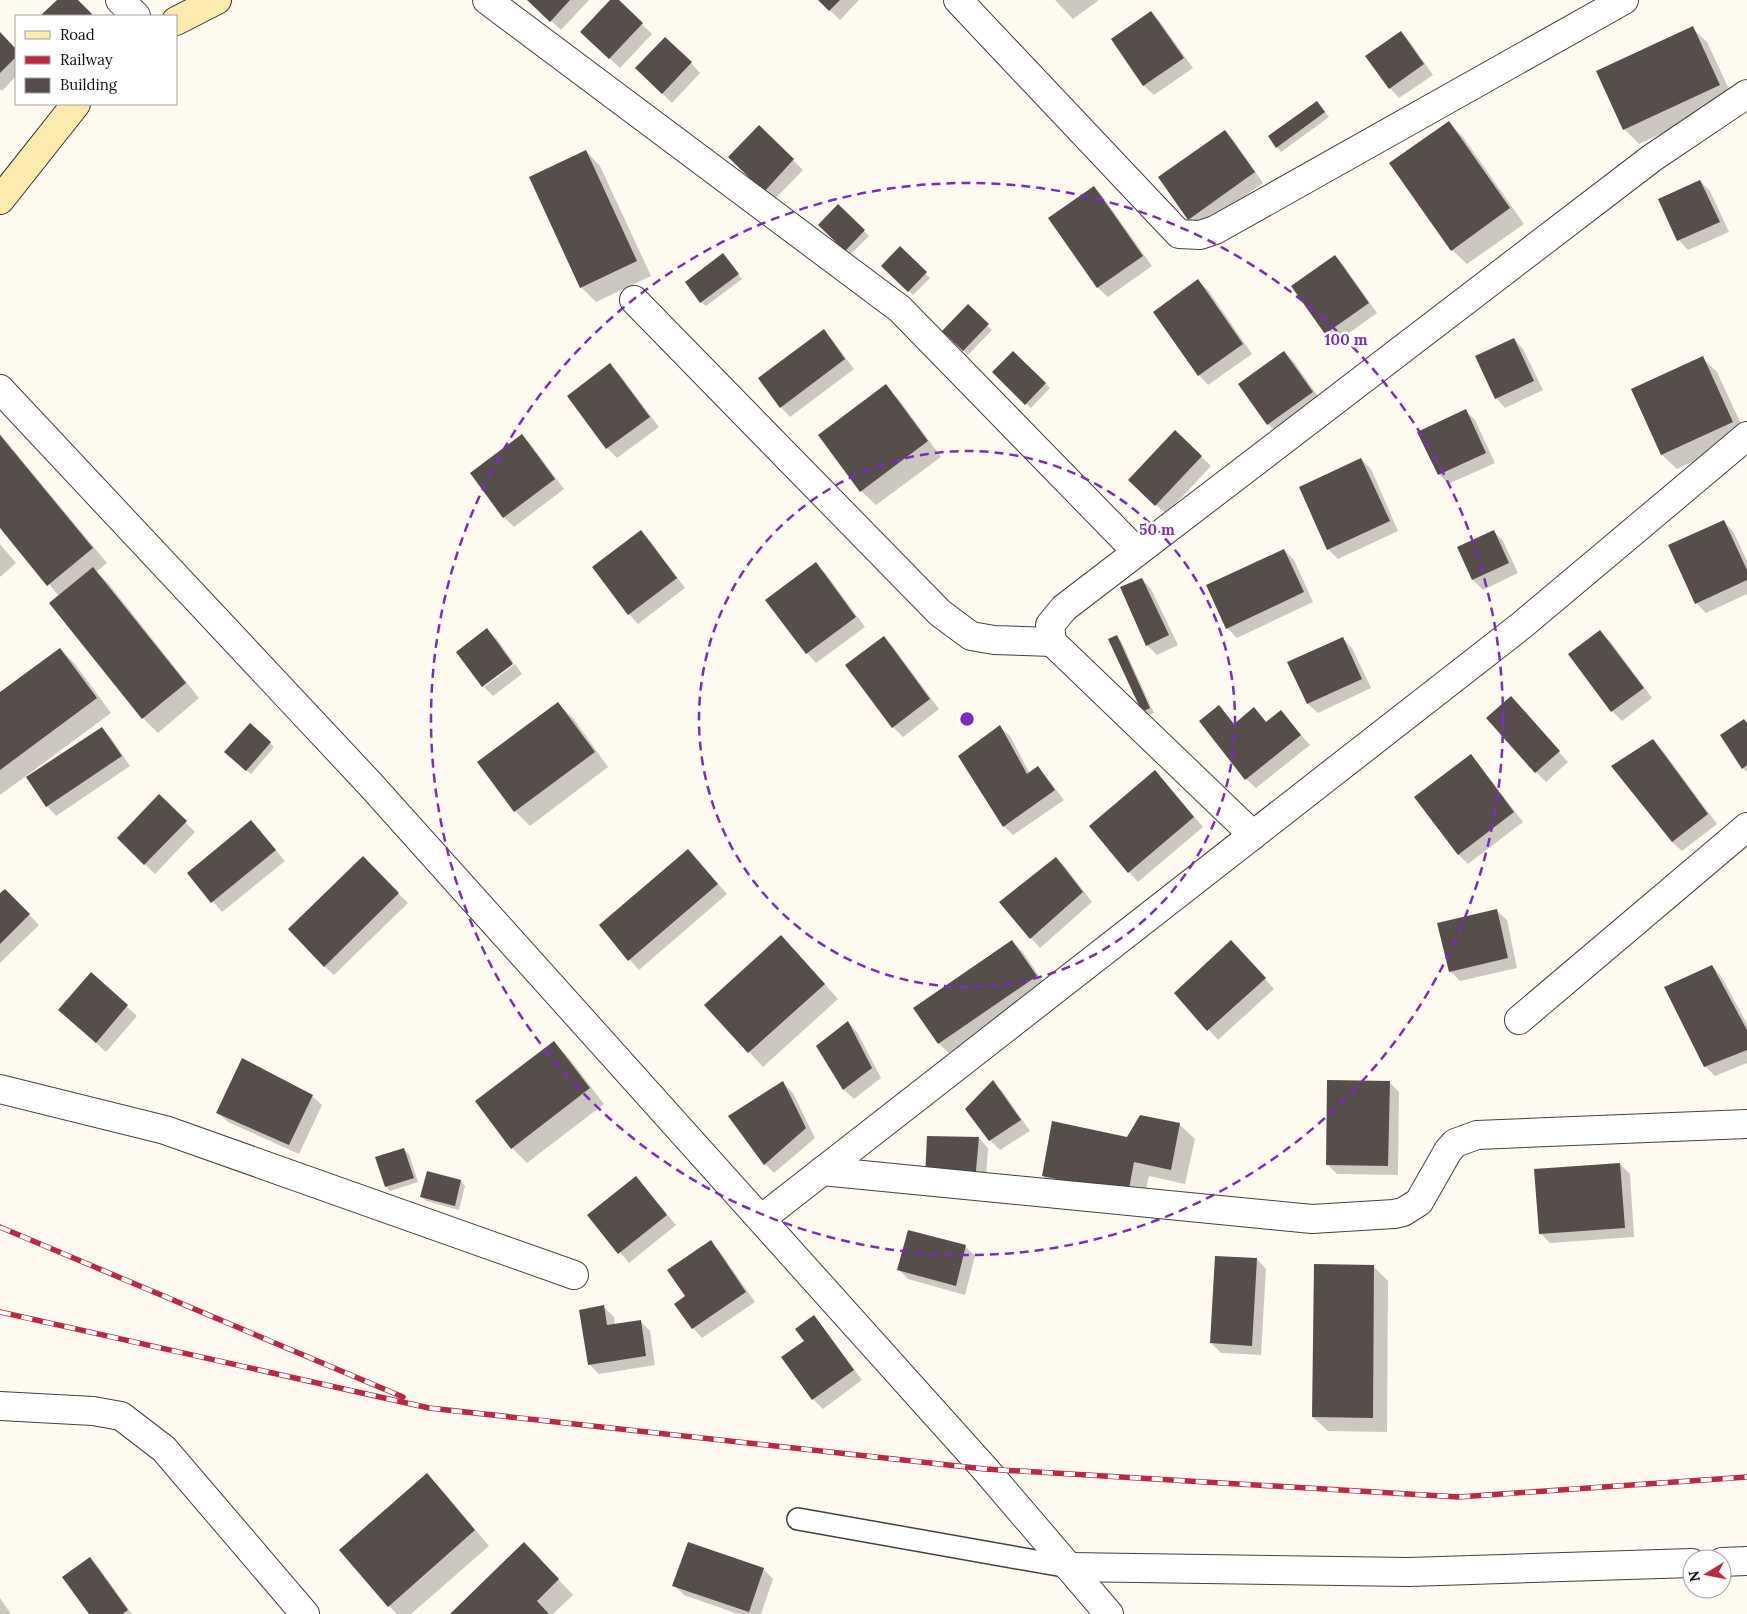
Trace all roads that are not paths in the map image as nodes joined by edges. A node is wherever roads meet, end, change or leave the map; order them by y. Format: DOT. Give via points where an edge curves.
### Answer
graph roads {
  1 [pos="120,0"];
  2 [pos="217,0"];
  3 [pos="488,0"];
  4 [pos="958,0"];
  5 [pos="1624,0"];
  6 [pos="135,15"];
  7 [pos="178,21"];
  8 [pos="1747,94"];
  9 [pos="75,105"];
  10 [pos="0,200"];
  11 [pos="634,300"];
  12 [pos="0,389"];
  13 [pos="1747,436"];
  14 [pos="1137,552"];
  15 [pos="1052,642"];
  16 [pos="1747,827"];
  17 [pos="1253,835"];
  18 [pos="1519,1020"];
  19 [pos="0,1089"];
  20 [pos="1747,1124"];
  21 [pos="822,1171"];
  22 [pos="761,1218"];
  23 [pos="574,1275"];
  24 [pos="0,1406"];
  25 [pos="798,1519"];
  26 [pos="1747,1561"];
  27 [pos="1682,1562"];
  28 [pos="1732,1562"];
  29 [pos="1069,1567"];
  30 [pos="305,1614"];
  31 [pos="1109,1614"];
  1 -- 6 [label="street"];
  2 -- 7 [label="street"];
  3 -- 14 [label="street" via="900,309"];
  4 -- 5 [label="street" via="1179,234 1200,236"];
  8 -- 14 [label="street" via="1652,158"];
  9 -- 10 [label="street"];
  11 -- 15 [label="street" via="940,613 971,636"];
  12 -- 22 [label="street" via="370,784"];
  13 -- 17 [label="street" via="1522,625"];
  14 -- 15 [label="street" via="1064,608 1050,625"];
  15 -- 17 [label="street"];
  16 -- 18 [label="street"];
  17 -- 21 [label="street"];
  19 -- 23 [label="street" via="165,1130"];
  20 -- 21 [label="street" via="1477,1135 1455,1143 1419,1202 1403,1212 1312,1219"];
  21 -- 22 [label="street"];
  22 -- 29 [label="street"];
  24 -- 30 [label="street" via="93,1411 121,1416 164,1449"];
  25 -- 29 [label="lane"];
  26 -- 28 [label="street"];
  27 -- 29 [label="street" via="1409,1572"];
  29 -- 31 [label="street"];
}
